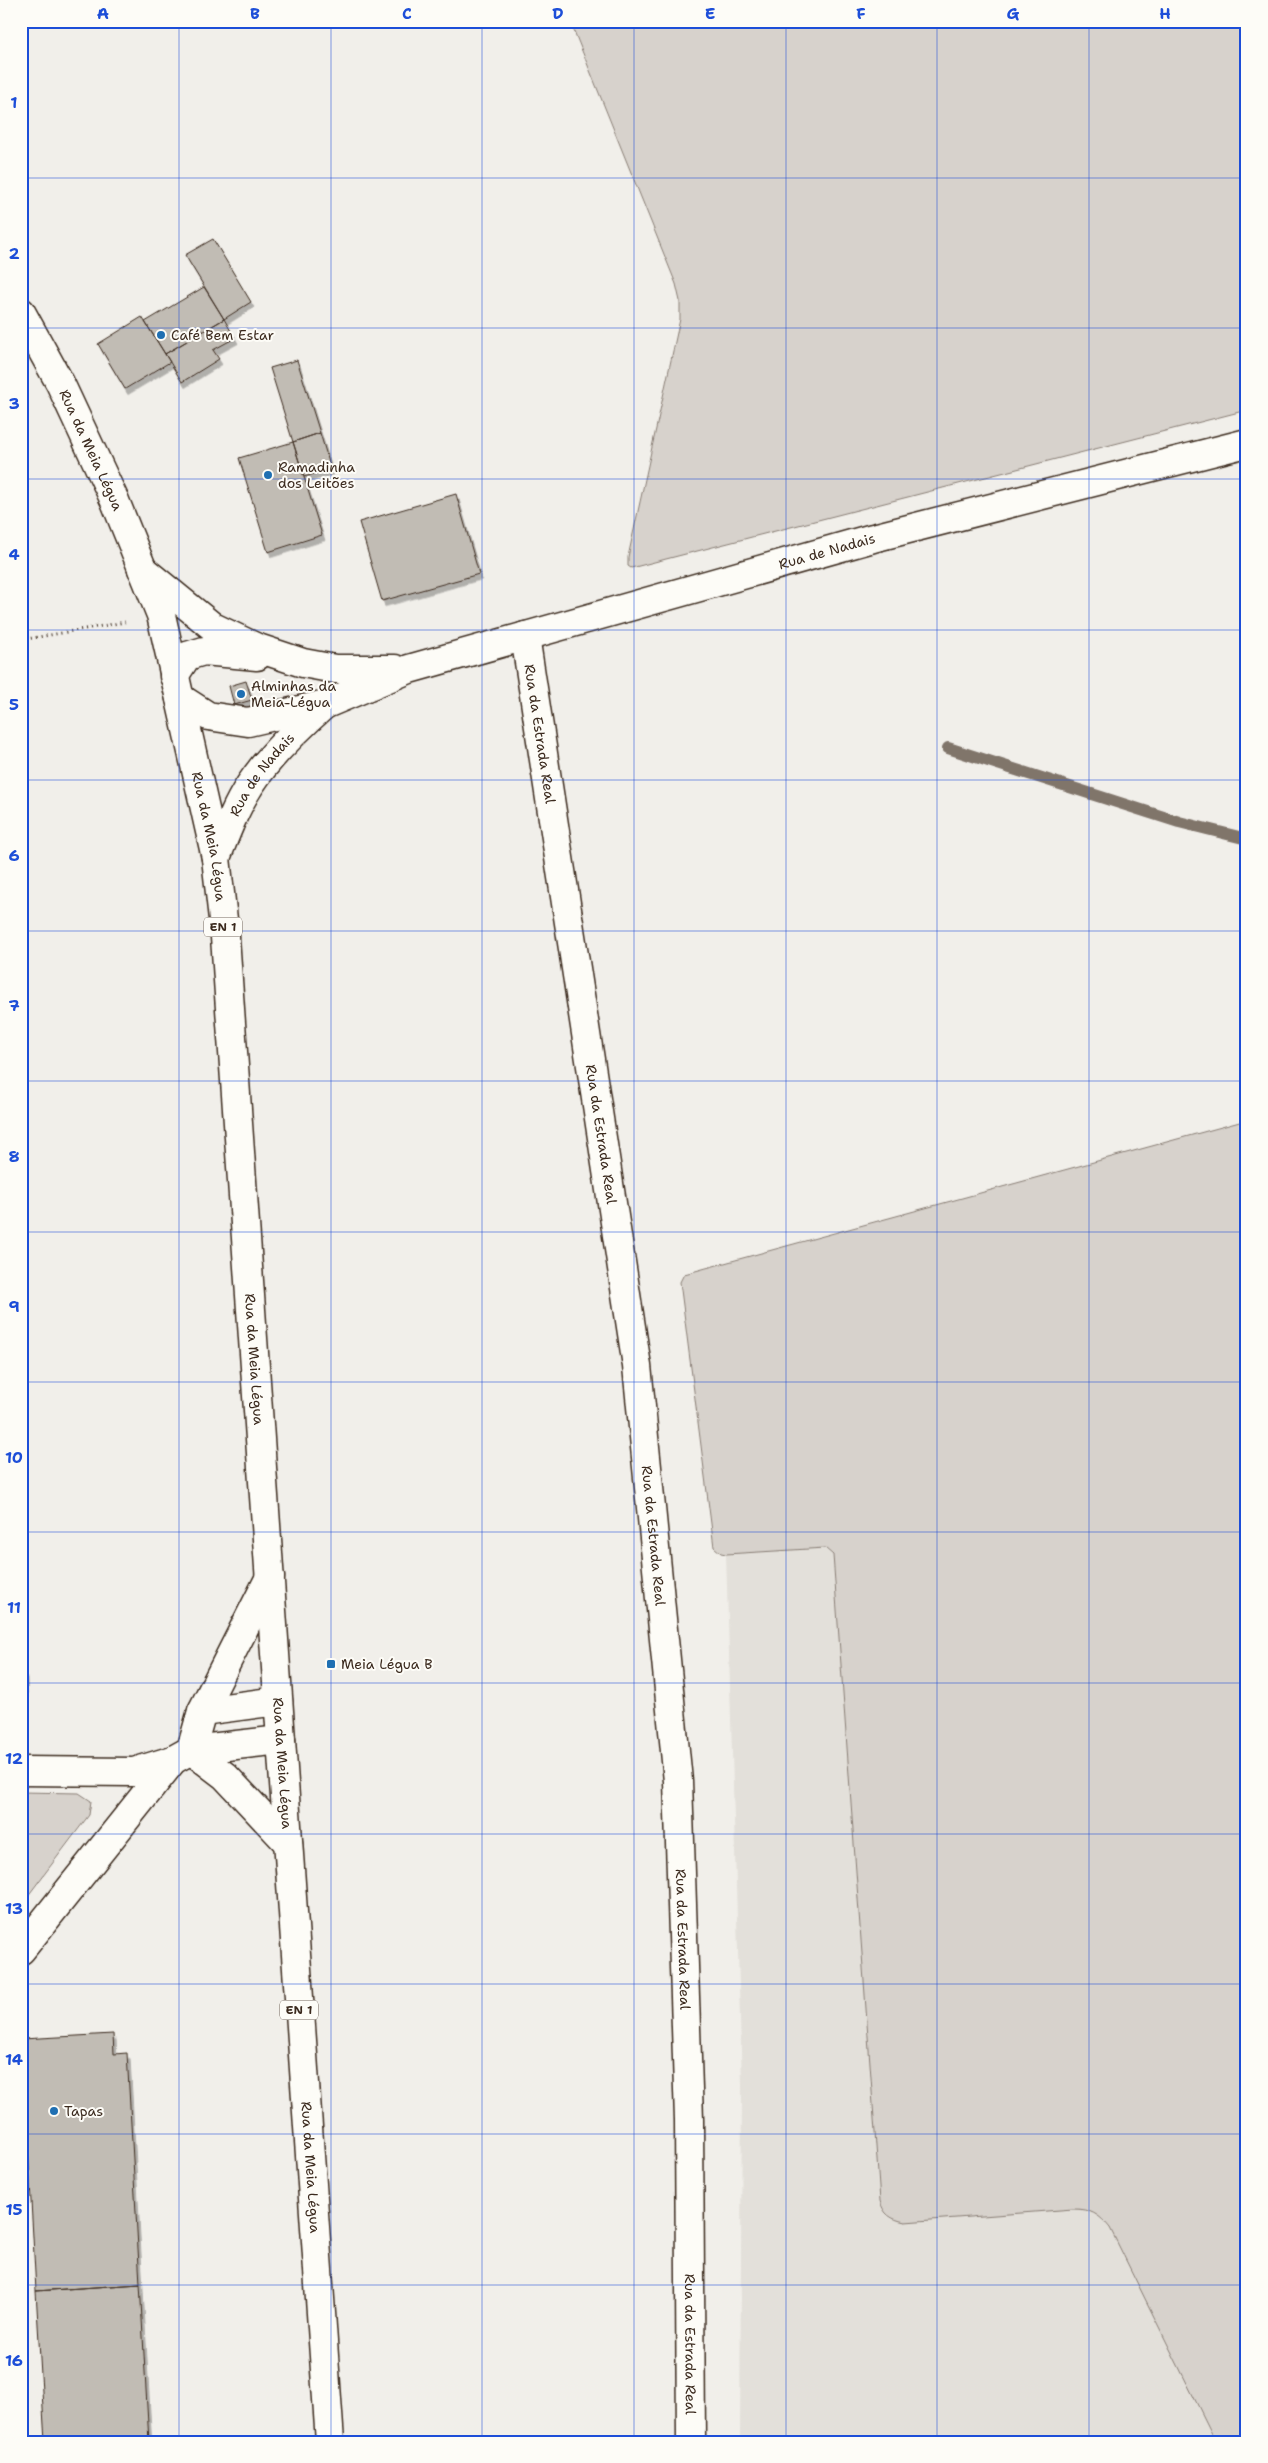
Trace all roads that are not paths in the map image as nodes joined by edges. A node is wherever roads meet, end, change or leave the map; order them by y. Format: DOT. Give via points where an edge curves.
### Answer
graph roads {
  1 [pos="21,312"];
  2 [pos="1247,443"];
  3 [pos="142,569"];
  4 [pos="525,636"];
  5 [pos="304,663"];
  6 [pos="409,669"];
  7 [pos="177,687"];
  8 [pos="326,704"];
  9 [pos="216,858"];
  10 [pos="270,1577"];
  11 [pos="278,1701"];
  12 [pos="202,1711"];
  13 [pos="281,1740"];
  14 [pos="182,1755"];
  15 [pos="21,1770"];
  16 [pos="288,1843"];
  17 [pos="21,1950"];
  18 [pos="330,2442"];
  19 [pos="690,2442"];
  1 -- 3 [label="street, Rua da Meia Légua / EN 1" via="76,417"];
  2 -- 4 [label="street, Rua de Nadais" via="874,538"];
  3 -- 5 [label="street, Rua de Nadais" via="214,627"];
  3 -- 7 [label="street, Rua da Meia Légua / EN 1" via="160,615"];
  4 -- 6 [label="street, Rua de Nadais"];
  4 -- 19 [label="street, Rua da Estrada Real" via="637,1366 677,1771 689,2120"];
  5 -- 6 [label="street, Rua de Nadais" via="335,669"];
  5 -- 7 [label="street, Rua de Nadais" via="204,651 186,656"];
  6 -- 8 [label="street, Rua de Nadais"];
  7 -- 8 [label="street, Rua de Nadais" via="208,716 248,722"];
  7 -- 9 [label="street, Rua da Meia Légua / EN 1"];
  8 -- 9 [label="street, Rua de Nadais" via="297,729 250,784"];
  9 -- 10 [label="street, Rua da Meia Légua / EN 1"];
  10 -- 11 [label="street, Rua da Meia Légua / EN 1"];
  10 -- 12 [label="street"];
  11 -- 12 [label="street"];
  11 -- 13 [label="street, Rua da Meia Légua / EN 1"];
  12 -- 14 [label="street"];
  13 -- 14 [label="street"];
  13 -- 16 [label="street, Rua da Meia Légua / EN 1"];
  14 -- 15 [label="street" via="134,1772"];
  14 -- 16 [label="street" via="225,1776"];
  14 -- 17 [label="street"];
  16 -- 18 [label="street, Rua da Meia Légua / EN 1"];
}
